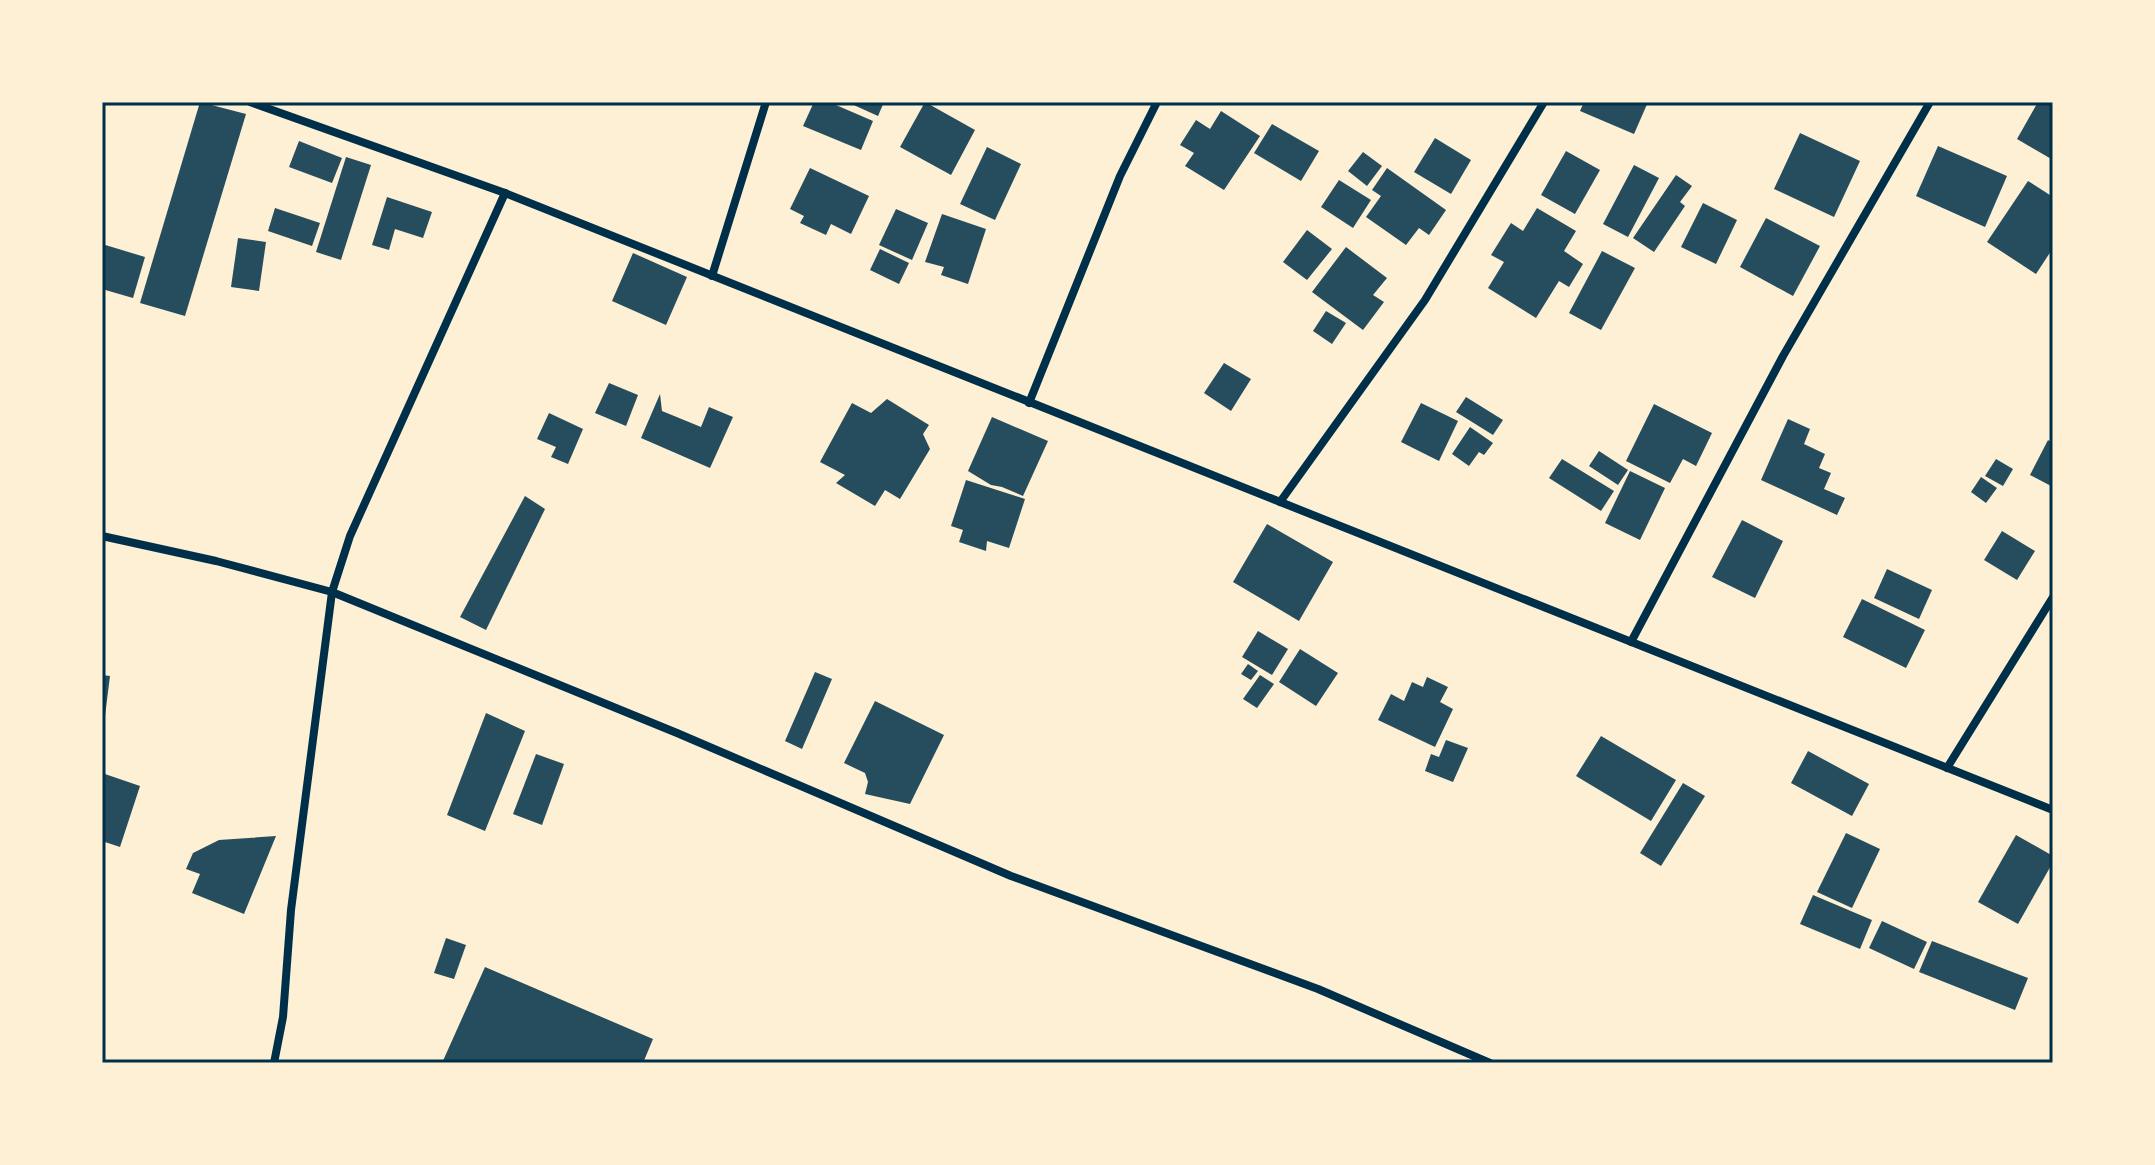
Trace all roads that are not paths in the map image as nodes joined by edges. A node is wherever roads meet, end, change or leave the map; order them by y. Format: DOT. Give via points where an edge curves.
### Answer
graph roads {
  1 [pos="250,102"];
  2 [pos="766,102"];
  3 [pos="1157,102"];
  4 [pos="1544,102"];
  5 [pos="1930,102"];
  6 [pos="505,193"];
  7 [pos="712,276"];
  8 [pos="1029,403"];
  9 [pos="1280,502"];
  10 [pos="102,536"];
  11 [pos="332,592"];
  12 [pos="2053,597"];
  13 [pos="1631,642"];
  14 [pos="1947,768"];
  15 [pos="2053,810"];
  16 [pos="274,1063"];
  17 [pos="1490,1063"];
  1 -- 6 [label="street"];
  2 -- 7 [label="street"];
  3 -- 8 [label="street" via="1120,176"];
  4 -- 9 [label="street" via="1425,300"];
  5 -- 13 [label="street" via="1783,356"];
  6 -- 7 [label="street"];
  6 -- 11 [label="street" via="350,536"];
  7 -- 8 [label="street"];
  8 -- 9 [label="street"];
  9 -- 13 [label="street"];
  10 -- 11 [label="street"];
  11 -- 16 [label="street"];
  11 -- 17 [label="street" via="1011,876 1318,989"];
  12 -- 14 [label="street"];
  13 -- 14 [label="street"];
  14 -- 15 [label="street"];
}
